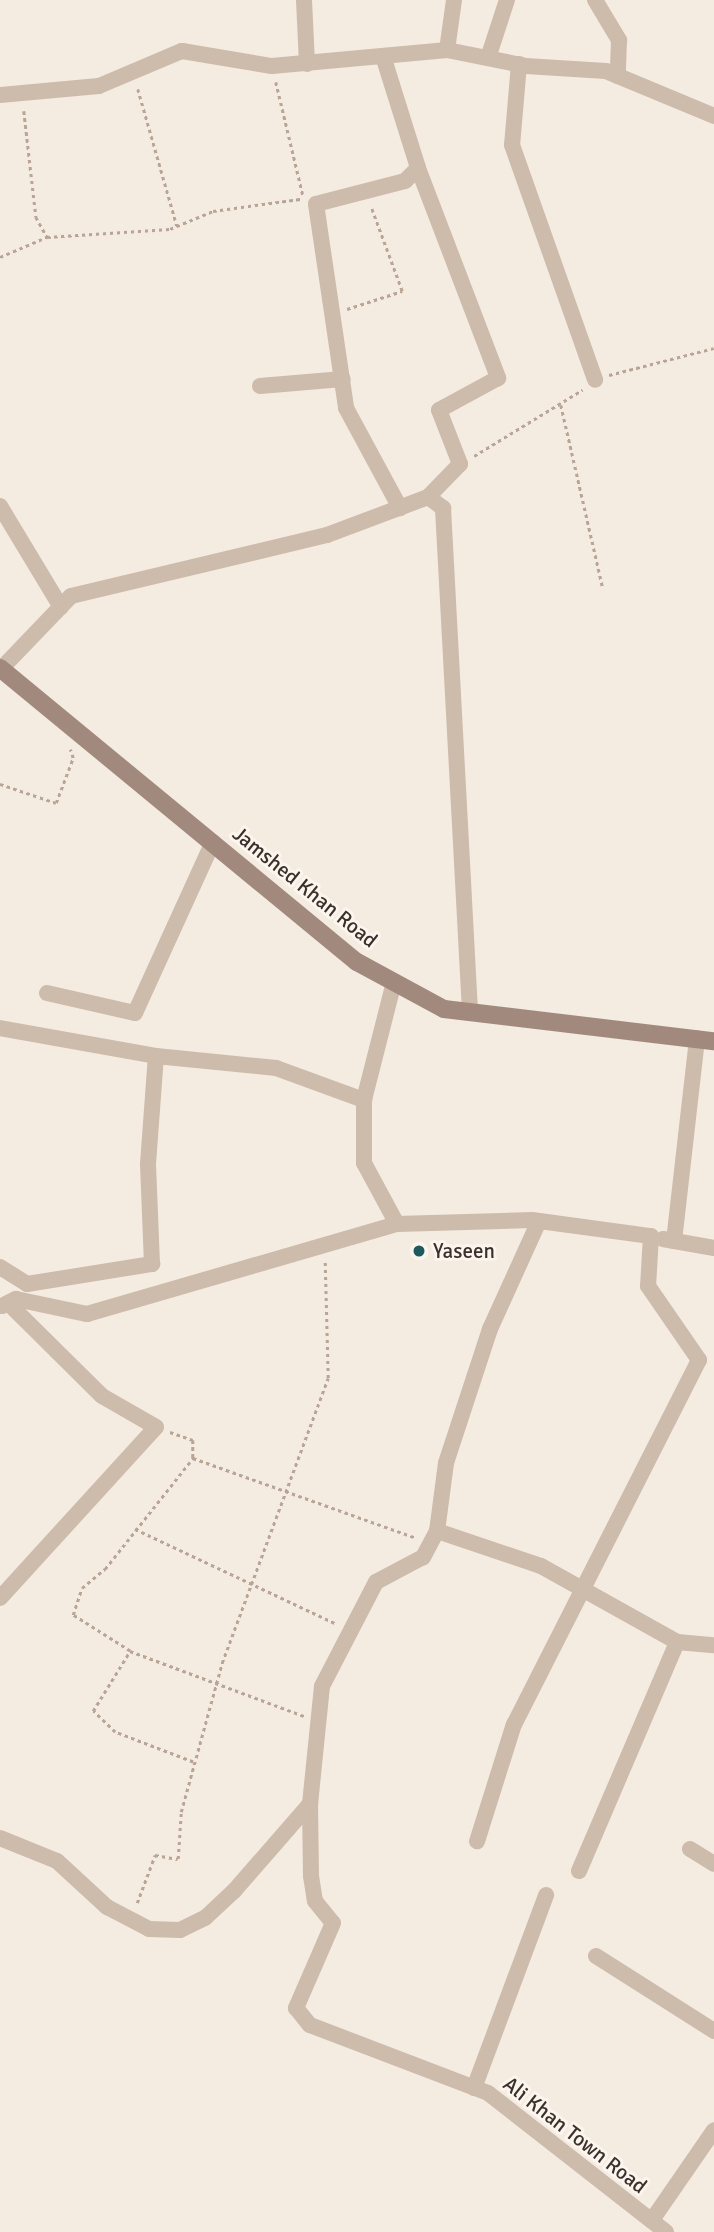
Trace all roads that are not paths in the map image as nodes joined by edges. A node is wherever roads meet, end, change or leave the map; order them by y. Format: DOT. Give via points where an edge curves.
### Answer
graph roads {
  1 [pos="304,0"];
  2 [pos="454,0"];
  3 [pos="507,0"];
  4 [pos="595,0"];
  5 [pos="447,50"];
  6 [pos="383,56"];
  7 [pos="488,58"];
  8 [pos="307,64"];
  9 [pos="519,64"];
  10 [pos="618,76"];
  11 [pos="0,95"];
  12 [pos="714,116"];
  13 [pos="418,168"];
  14 [pos="343,379"];
  15 [pos="595,380"];
  16 [pos="260,386"];
  17 [pos="428,497"];
  18 [pos="0,506"];
  19 [pos="400,508"];
  20 [pos="61,607"];
  21 [pos="1,669"];
  22 [pos="213,842"];
  23 [pos="394,982"];
  24 [pos="47,993"];
  25 [pos="470,1012"];
  26 [pos="0,1028"];
  27 [pos="705,1039"];
  28 [pos="156,1056"];
  29 [pos="365,1100"];
  30 [pos="539,1221"];
  31 [pos="397,1224"];
  32 [pos="651,1236"];
  33 [pos="674,1241"];
  34 [pos="714,1248"];
  35 [pos="0,1267"];
  36 [pos="4,1305"];
  37 [pos="434,1537"];
  38 [pos="579,1588"];
  39 [pos="0,1598"];
  40 [pos="677,1642"];
  41 [pos="714,1645"];
  42 [pos="310,1804"];
  43 [pos="0,1838"];
  44 [pos="477,1841"];
  45 [pos="690,1849"];
  46 [pos="714,1864"];
  47 [pos="579,1871"];
  48 [pos="546,1895"];
  49 [pos="596,1956"];
  50 [pos="714,2031"];
  51 [pos="474,2088"];
  52 [pos="714,2130"];
  53 [pos="652,2220"];
  54 [pos="666,2232"];
  1 -- 8 [label="street"];
  2 -- 5 [label="street"];
  3 -- 7 [label="street"];
  4 -- 10 [label="street" via="619,40"];
  5 -- 6 [label="street"];
  5 -- 7 [label="street"];
  6 -- 8 [label="street"];
  6 -- 13 [label="street"];
  7 -- 9 [label="street"];
  8 -- 11 [label="street" via="272,66 182,51 99,86"];
  9 -- 10 [label="street"];
  9 -- 15 [label="street" via="512,145"];
  10 -- 12 [label="street"];
  13 -- 14 [label="street" via="405,181 316,204"];
  13 -- 17 [label="street" via="498,378 439,410 460,464"];
  14 -- 16 [label="street"];
  14 -- 19 [label="street" via="346,408"];
  17 -- 19 [label="street"];
  17 -- 25 [label="street" via="443,508"];
  18 -- 20 [label="street"];
  19 -- 20 [label="street" via="327,535 71,596"];
  20 -- 21 [label="street"];
  21 -- 22 [label="street, Jamshed Khan Road"];
  22 -- 23 [label="street, Jamshed Khan Road" via="357,962"];
  22 -- 24 [label="street" via="135,1013"];
  23 -- 25 [label="street, Jamshed Khan Road" via="444,1009"];
  23 -- 29 [label="street"];
  25 -- 27 [label="street, Jamshed Khan Road"];
  26 -- 28 [label="street"];
  27 -- 33 [label="street"];
  28 -- 29 [label="street" via="276,1068"];
  28 -- 35 [label="street" via="148,1164 152,1264 27,1284"];
  29 -- 31 [label="street" via="364,1163"];
  30 -- 31 [label="street"];
  30 -- 32 [label="street"];
  30 -- 37 [label="street" via="490,1329 446,1463"];
  31 -- 36 [label="street" via="87,1314"];
  32 -- 33 [label="street"];
  32 -- 38 [label="street" via="648,1286 699,1360"];
  33 -- 34 [label="street"];
  36 -- 39 [label="street" via="102,1396 156,1427"];
  37 -- 38 [label="street" via="482,1541"];
  37 -- 42 [label="street" via="423,1558 376,1582 347,1629 322,1686"];
  38 -- 40 [label="street"];
  38 -- 44 [label="street" via="514,1724"];
  40 -- 41 [label="street"];
  40 -- 47 [label="street"];
  42 -- 43 [label="street" via="205,1918 180,1930 149,1929 107,1907 57,1861"];
  42 -- 51 [label="street, Ali Khan Town Road" via="316,1901 333,1923 296,2008 299,2018"];
  45 -- 46 [label="street"];
  48 -- 51 [label="street"];
  49 -- 50 [label="street"];
  51 -- 53 [label="street, Ali Khan Town Road"];
  52 -- 53 [label="street"];
  53 -- 54 [label="street, Ali Khan Town Road"];
}
